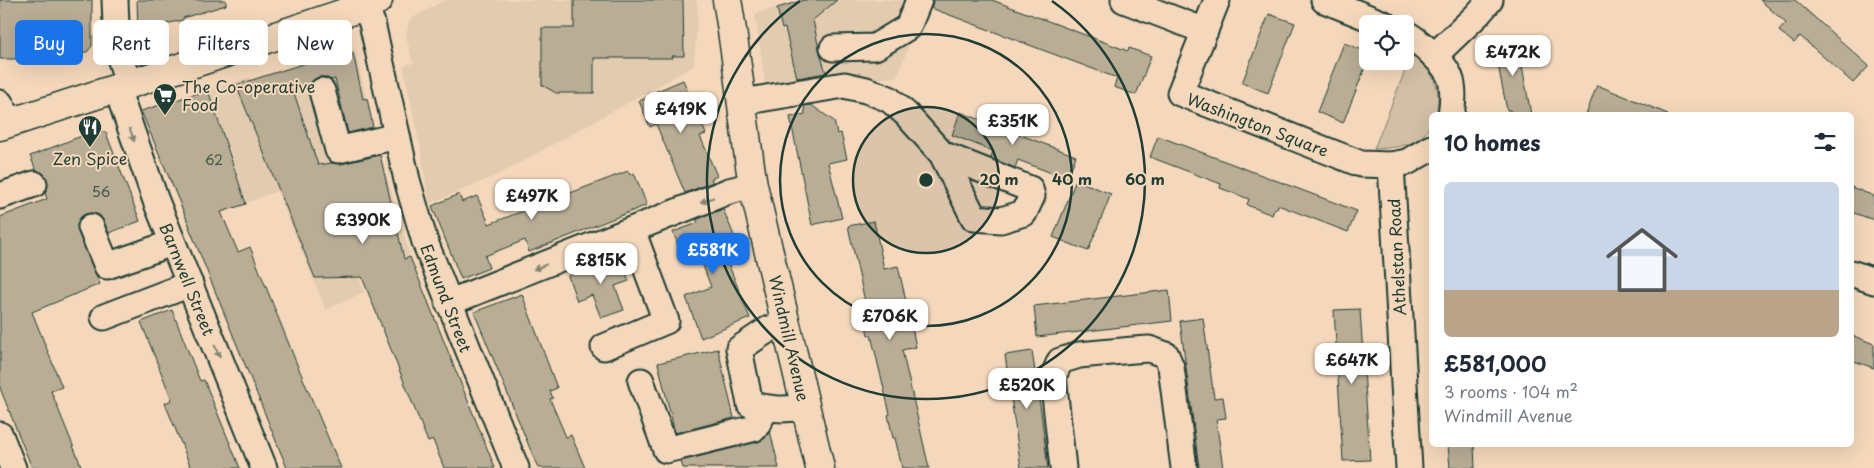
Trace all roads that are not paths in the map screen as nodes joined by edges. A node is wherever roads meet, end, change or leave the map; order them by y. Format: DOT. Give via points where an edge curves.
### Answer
graph roads {
  1 [pos="116,0"];
  2 [pos="727,0"];
  3 [pos="918,0"];
  4 [pos="1124,0"];
  5 [pos="1217,0"];
  6 [pos="1324,0"];
  7 [pos="1490,0"];
  8 [pos="372,3"];
  9 [pos="1362,15"];
  10 [pos="1205,31"];
  11 [pos="1414,39"];
  12 [pos="833,48"];
  13 [pos="1434,56"];
  14 [pos="123,87"];
  15 [pos="322,91"];
  16 [pos="742,102"];
  17 [pos="1451,112"];
  18 [pos="4,117"];
  19 [pos="397,136"];
  20 [pos="1429,149"];
  21 [pos="942,154"];
  22 [pos="1391,165"];
  23 [pos="34,184"];
  24 [pos="753,185"];
  25 [pos="0,196"];
  26 [pos="91,227"];
  27 [pos="632,230"];
  28 [pos="172,243"];
  29 [pos="1854,274"];
  30 [pos="1874,281"];
  31 [pos="190,284"];
  32 [pos="448,303"];
  33 [pos="104,317"];
  34 [pos="786,325"];
  35 [pos="604,347"];
  36 [pos="641,381"];
  37 [pos="806,407"];
  38 [pos="766,409"];
  39 [pos="0,435"];
  40 [pos="13,468"];
  41 [pos="264,468"];
  42 [pos="516,468"];
  43 [pos="820,468"];
  44 [pos="1063,468"];
  45 [pos="1184,468"];
  46 [pos="1409,468"];
  1 -- 14 [label="street, Barnwell Street" via="117,49"];
  2 -- 16 [label="main road, Windmill Avenue"];
  3 -- 12 [label="street" via="908,28 875,47"];
  4 -- 10 [label="street"];
  5 -- 10 [label="street, Washington Square"];
  6 -- 9 [label="street"];
  7 -- 13 [label="street"];
  8 -- 14 [label="main road"];
  8 -- 19 [label="street, Edmund Street" via="372,23"];
  10 -- 22 [label="street, Washington Square" via="1180,93 1362,164"];
  11 -- 13 [label="street"];
  13 -- 17 [label="street" via="1448,73 1453,97"];
  14 -- 18 [label="main road"];
  14 -- 28 [label="street, Barnwell Street, one-way" via="156,201"];
  15 -- 19 [label="street" via="338,150"];
  16 -- 21 [label="street" via="844,85 866,90 889,99"];
  16 -- 24 [label="main road, Windmill Avenue"];
  19 -- 32 [label="street, Edmund Street" via="417,176 425,242"];
  20 -- 22 [label="street, Washington Square" via="1407,162"];
  22 -- 46 [label="street, Athelstan Road"];
  23 -- 25 [label="street"];
  24 -- 27 [label="street, one-way" via="729,191"];
  24 -- 34 [label="main road, Windmill Avenue"];
  26 -- 28 [label="street" via="107,266"];
  27 -- 32 [label="street, one-way"];
  27 -- 35 [label="street" via="666,321"];
  28 -- 31 [label="street, Barnwell Street"];
  29 -- 30 [label="street"];
  31 -- 33 [label="street"];
  31 -- 41 [label="street, Barnwell Street, one-way"];
  32 -- 42 [label="street, Edmund Street"];
  34 -- 37 [label="main road, Windmill Avenue"];
  34 -- 38 [label="street" via="769,330 739,349 750,404"];
  36 -- 38 [label="street" via="666,450 755,428"];
  37 -- 38 [label="street"];
  37 -- 43 [label="main road, Windmill Avenue"];
  39 -- 40 [label="street"];
  44 -- 45 [label="street" via="1053,377 1060,361 1149,349 1166,355 1171,367"];
}
